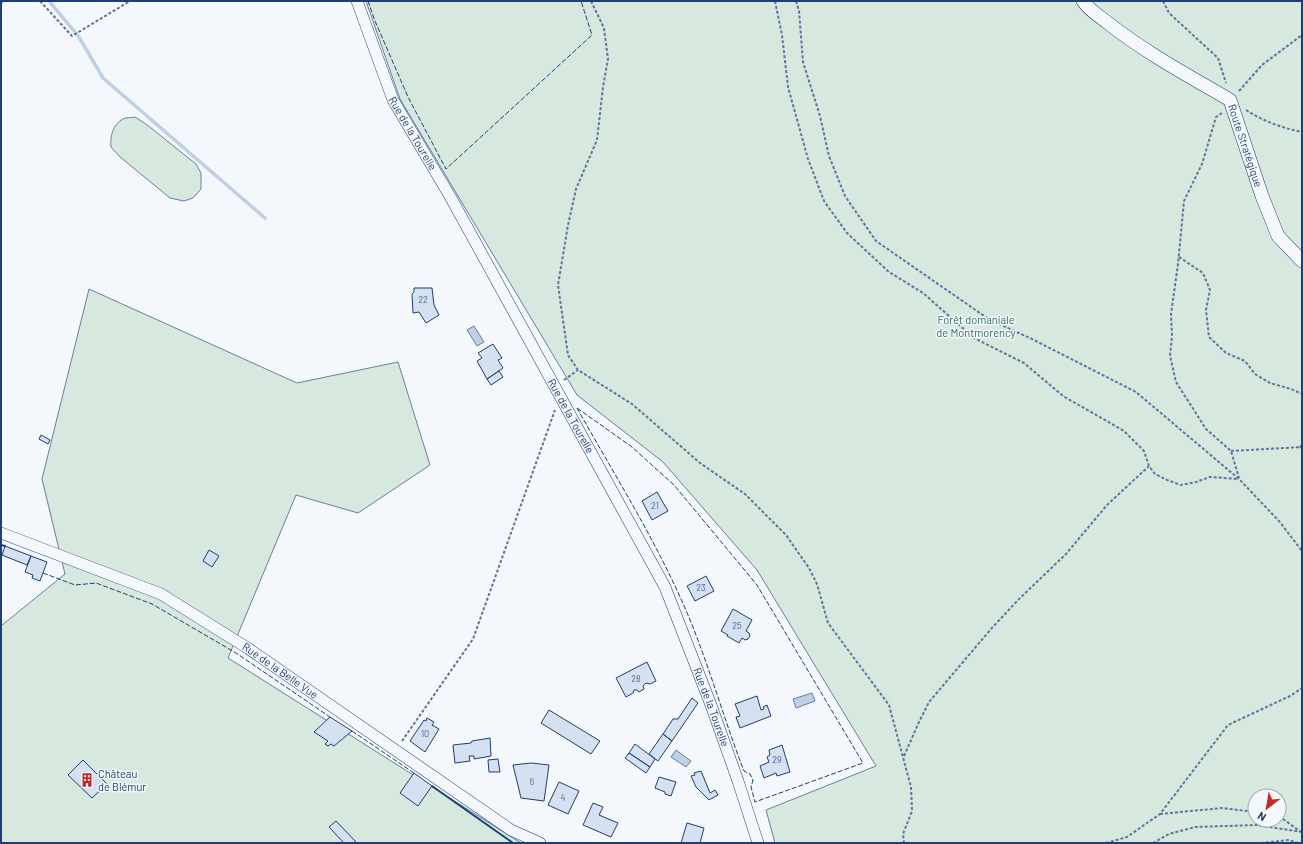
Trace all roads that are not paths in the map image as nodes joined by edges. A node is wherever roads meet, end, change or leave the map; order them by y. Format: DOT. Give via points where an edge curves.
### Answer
graph roads {
  1 [pos="357,1"];
  2 [pos="1083,1"];
  3 [pos="1302,261"];
  4 [pos="1,533"];
  5 [pos="540,843"];
  6 [pos="758,843"];
  1 -- 6 [label="street, Rue de la Tourelle" via="393,100 451,198 665,586 711,705"];
  2 -- 3 [label="street, Route Stratégique" via="1147,52 1231,103 1278,236"];
  4 -- 5 [label="street, Rue de la Belle Vue" via="160,594 249,648 511,830"];
}
